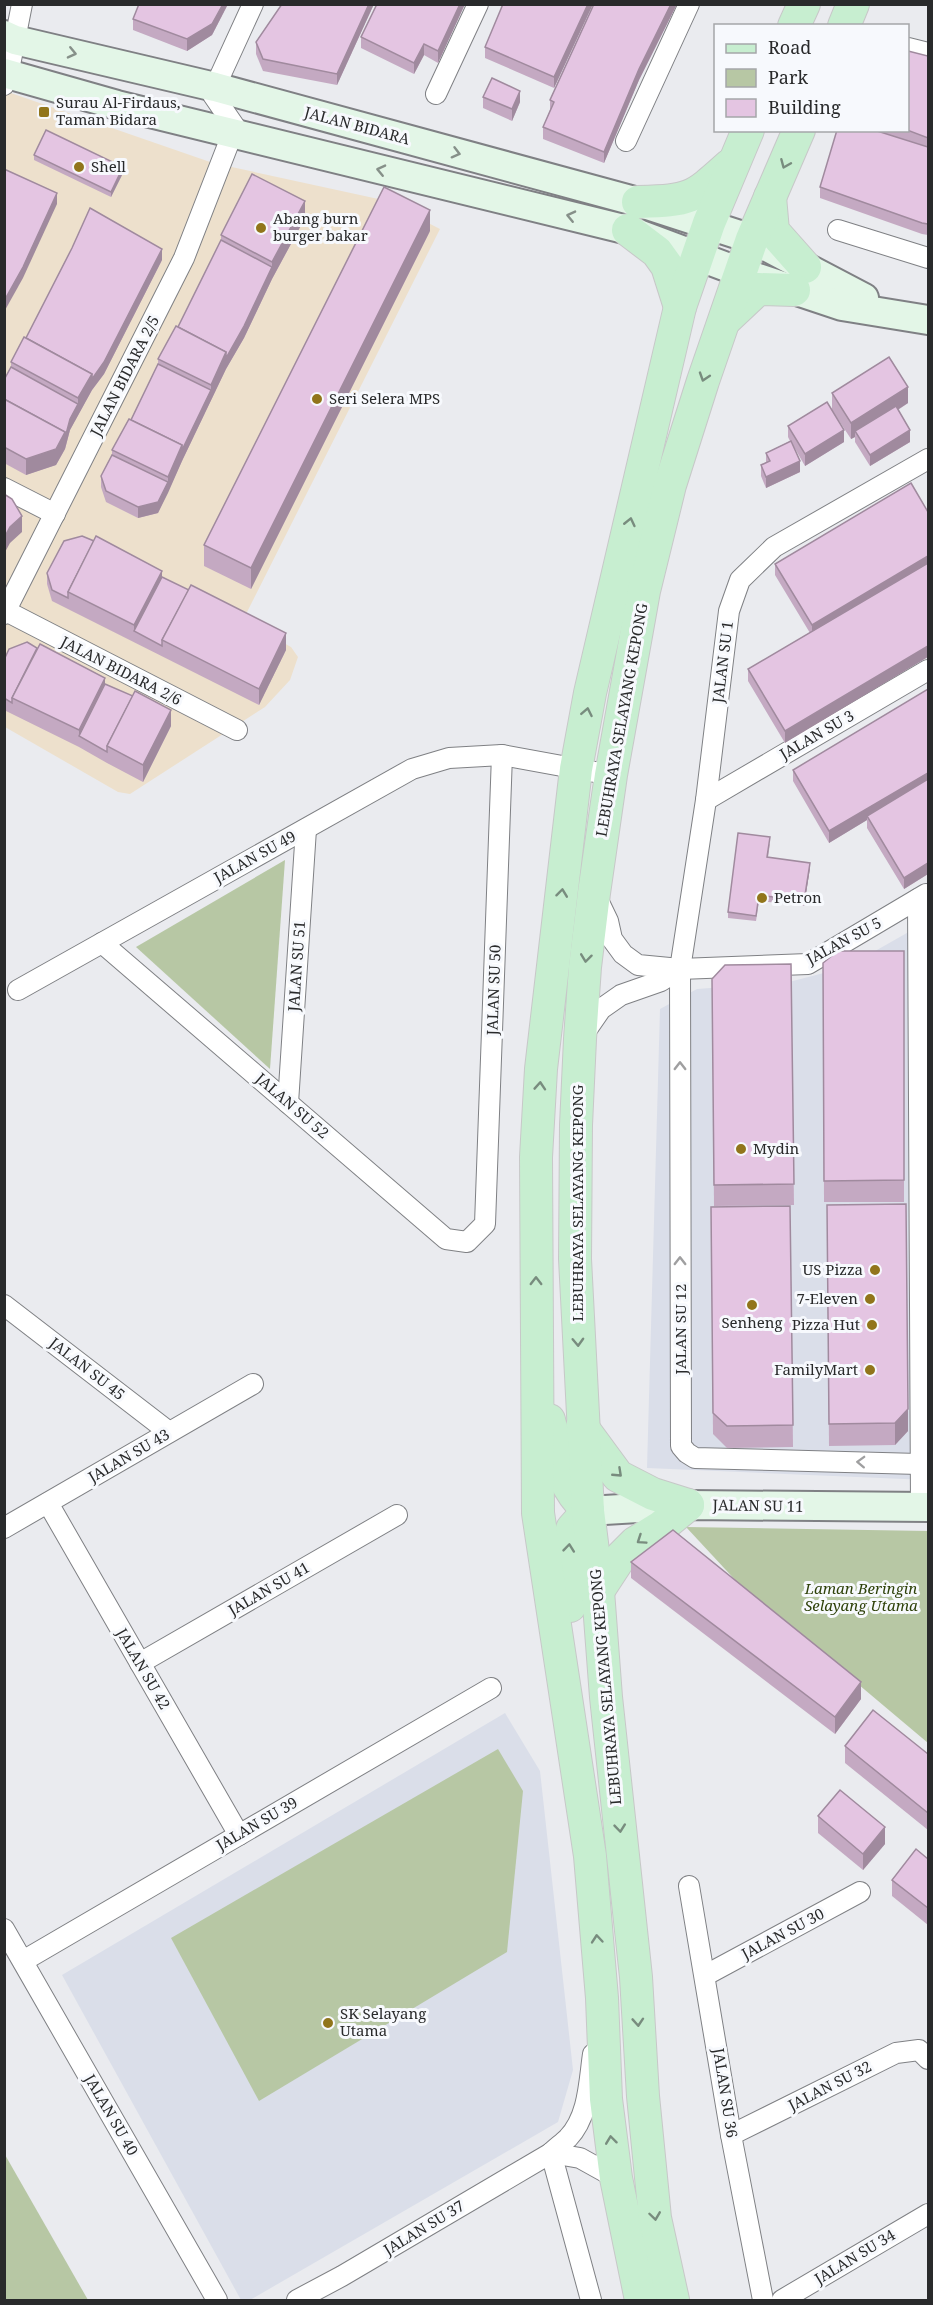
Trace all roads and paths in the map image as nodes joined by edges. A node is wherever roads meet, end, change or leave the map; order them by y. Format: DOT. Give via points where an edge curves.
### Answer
graph roads {
  1 [pos="22,4"];
  2 [pos="253,4"];
  3 [pos="478,4"];
  4 [pos="689,4"];
  5 [pos="804,4"];
  6 [pos="853,4"];
  7 [pos="795,24"];
  8 [pos="845,24"];
  9 [pos="10,38"];
  10 [pos="909,48"];
  11 [pos="928,53"];
  12 [pos="6,78"];
  13 [pos="215,87"];
  14 [pos="436,94"];
  15 [pos="747,132"];
  16 [pos="798,132"];
  17 [pos="233,133"];
  18 [pos="626,141"];
  19 [pos="736,159"];
  20 [pos="770,197"];
  21 [pos="633,215"];
  22 [pos="709,223"];
  23 [pos="838,230"];
  24 [pos="752,239"];
  25 [pos="696,256"];
  26 [pos="928,258"];
  27 [pos="740,272"];
  28 [pos="799,279"];
  29 [pos="680,307"];
  30 [pos="928,320"];
  31 [pos="723,322"];
  32 [pos="928,459"];
  33 [pos="4,488"];
  34 [pos="56,514"];
  35 [pos="5,612"];
  36 [pos="928,670"];
  37 [pos="237,730"];
  38 [pos="502,755"];
  39 [pos="576,769"];
  40 [pos="611,775"];
  41 [pos="706,801"];
  42 [pos="306,829"];
  43 [pos="594,893"];
  44 [pos="923,896"];
  45 [pos="102,943"];
  46 [pos="680,969"];
  47 [pos="18,990"];
  48 [pos="580,1039"];
  49 [pos="288,1103"];
  50 [pos="485,1224"];
  51 [pos="4,1305"];
  52 [pos="537,1382"];
  53 [pos="253,1384"];
  54 [pos="582,1427"];
  55 [pos="169,1432"];
  56 [pos="920,1464"];
  57 [pos="48,1503"];
  58 [pos="688,1505"];
  59 [pos="925,1507"];
  60 [pos="588,1511"];
  61 [pos="398,1515"];
  62 [pos="4,1528"];
  63 [pos="598,1591"];
  64 [pos="140,1663"];
  65 [pos="491,1688"];
  66 [pos="584,1816"];
  67 [pos="239,1835"];
  68 [pos="689,1886"];
  69 [pos="860,1892"];
  70 [pos="4,1929"];
  71 [pos="23,1961"];
  72 [pos="705,1975"];
  73 [pos="602,1998"];
  74 [pos="928,2059"];
  75 [pos="731,2135"];
  76 [pos="550,2153"];
  77 [pos="616,2178"];
  78 [pos="928,2214"];
  79 [pos="217,2301"];
  80 [pos="297,2301"];
  81 [pos="591,2301"];
  82 [pos="641,2301"];
  83 [pos="673,2301"];
  84 [pos="763,2301"];
  85 [pos="782,2301"];
  1 -- 9 [label="street"];
  2 -- 13 [label="street"];
  3 -- 14 [label="street"];
  4 -- 18 [label="street"];
  5 -- 7 [label="main road"];
  6 -- 8 [label="main road"];
  9 -- 12 [label="street"];
  9 -- 13 [label="main road, JALAN BIDARA, one-way"];
  10 -- 11 [label="street"];
  12 -- 17 [label="main road, JALAN BIDARA"];
  13 -- 17 [label="street" via="213,95 235,127"];
  13 -- 21 [label="main road, JALAN BIDARA, one-way"];
  15 -- 19 [label="main road, LEBUHRAYA SELAYANG KEPONG"];
  16 -- 20 [label="main road, LEBUHRAYA SELAYANG KEPONG, one-way"];
  21 -- 17 [label="main road, JALAN BIDARA, one-way"];
  17 -- 34 [label="street, JALAN BIDARA 2/5" via="184,258"];
  19 -- 21 [label="main road" via="691,197"];
  19 -- 22 [label="main road, LEBUHRAYA SELAYANG KEPONG"];
  20 -- 24 [label="main road, LEBUHRAYA SELAYANG KEPONG"];
  20 -- 28 [label="main road" via="773,231"];
  21 -- 22 [label="main road, JALAN BIDARA"];
  21 -- 25 [label="main road, JALAN BIDARA"];
  21 -- 29 [label="main road" via="667,266"];
  22 -- 24 [label="main road, JALAN BIDARA"];
  22 -- 25 [label="main road, LEBUHRAYA SELAYANG KEPONG"];
  23 -- 26 [label="street"];
  24 -- 27 [label="main road, LEBUHRAYA SELAYANG KEPONG"];
  24 -- 28 [label="main road, JALAN BIDARA"];
  25 -- 27 [label="main road, JALAN BIDARA"];
  25 -- 29 [label="main road, LEBUHRAYA SELAYANG KEPONG"];
  27 -- 28 [label="main road, JALAN BIDARA"];
  27 -- 31 [label="main road, LEBUHRAYA SELAYANG KEPONG"];
  28 -- 30 [label="main road"];
  28 -- 31 [label="main road" via="758,288"];
  39 -- 29 [label="main road, LEBUHRAYA SELAYANG KEPONG, one-way" via="590,693"];
  31 -- 40 [label="main road, LEBUHRAYA SELAYANG KEPONG, one-way" via="670,485 644,591"];
  32 -- 41 [label="street, JALAN SU 1" via="774,547 740,580 729,611"];
  33 -- 34 [label="street"];
  34 -- 35 [label="street, JALAN BIDARA 2/5"];
  35 -- 37 [label="street, JALAN BIDARA 2/6"];
  36 -- 41 [label="street, JALAN SU 3"];
  38 -- 39 [label="street, JALAN SU 49"];
  38 -- 42 [label="street, JALAN SU 49" via="449,758 412,769"];
  38 -- 50 [label="street, JALAN SU 50"];
  39 -- 40 [label="street, JALAN SU 49"];
  52 -- 39 [label="main road, LEBUHRAYA SELAYANG KEPONG, one-way" via="539,1102"];
  40 -- 43 [label="main road, LEBUHRAYA SELAYANG KEPONG"];
  41 -- 46 [label="street, JALAN SU 1"];
  42 -- 45 [label="street, JALAN SU 49"];
  42 -- 49 [label="street, JALAN SU 51"];
  43 -- 46 [label="street, JALAN SU 5" via="612,939 624,954 638,965"];
  43 -- 48 [label="main road, LEBUHRAYA SELAYANG KEPONG, one-way"];
  44 -- 46 [label="street, JALAN SU 5" via="808,964"];
  44 -- 56 [label="street"];
  45 -- 47 [label="street, JALAN SU 49"];
  45 -- 49 [label="street, JALAN SU 52"];
  46 -- 48 [label="street, JALAN SU 5" via="661,981 621,995 601,1009"];
  56 -- 46 [label="street, JALAN SU 12, one-way" via="695,1458 681,1446"];
  48 -- 54 [label="main road, LEBUHRAYA SELAYANG KEPONG, one-way" via="575,1259"];
  49 -- 50 [label="street, JALAN SU 52" via="446,1239 467,1242"];
  51 -- 55 [label="street, JALAN SU 45"];
  52 -- 60 [label="main road" via="546,1402 562,1475 573,1497"];
  52 -- 66 [label="main road, LEBUHRAYA SELAYANG KEPONG" via="538,1513"];
  53 -- 55 [label="street, JALAN SU 43"];
  54 -- 58 [label="main road, one-way" via="618,1476 653,1494"];
  54 -- 60 [label="main road, LEBUHRAYA SELAYANG KEPONG"];
  55 -- 57 [label="street, JALAN SU 43"];
  56 -- 59 [label="street"];
  57 -- 62 [label="street, JALAN SU 43"];
  57 -- 64 [label="street, JALAN SU 42"];
  58 -- 59 [label="main road, JALAN SU 11"];
  58 -- 60 [label="main road, JALAN SU 11"];
  58 -- 63 [label="main road, one-way" via="635,1543"];
  60 -- 63 [label="main road, LEBUHRAYA SELAYANG KEPONG"];
  66 -- 60 [label="main road, one-way" via="567,1549 572,1529"];
  61 -- 64 [label="street, JALAN SU 41"];
  63 -- 83 [label="main road, LEBUHRAYA SELAYANG KEPONG, one-way" via="655,2218"];
  64 -- 67 [label="street, JALAN SU 42"];
  65 -- 67 [label="street, JALAN SU 39"];
  73 -- 66 [label="main road, LEBUHRAYA SELAYANG KEPONG, one-way"];
  67 -- 71 [label="street, JALAN SU 39"];
  68 -- 72 [label="street, JALAN SU 36"];
  69 -- 72 [label="street, JALAN SU 30"];
  70 -- 71 [label="street, JALAN SU 40"];
  71 -- 79 [label="street, JALAN SU 40"];
  72 -- 75 [label="street, JALAN SU 36"];
  73 -- 76 [label="street, JALAN SU 37" via="579,2123"];
  77 -- 73 [label="main road, LEBUHRAYA SELAYANG KEPONG, one-way" via="606,2099"];
  74 -- 75 [label="street, JALAN SU 32" via="919,2050 896,2053"];
  75 -- 84 [label="street, JALAN SU 36"];
  76 -- 77 [label="street" via="580,2158"];
  76 -- 80 [label="street, JALAN SU 37"];
  76 -- 81 [label="street"];
  77 -- 82 [label="main road, LEBUHRAYA SELAYANG KEPONG"];
  78 -- 85 [label="street, JALAN SU 34"];
}
